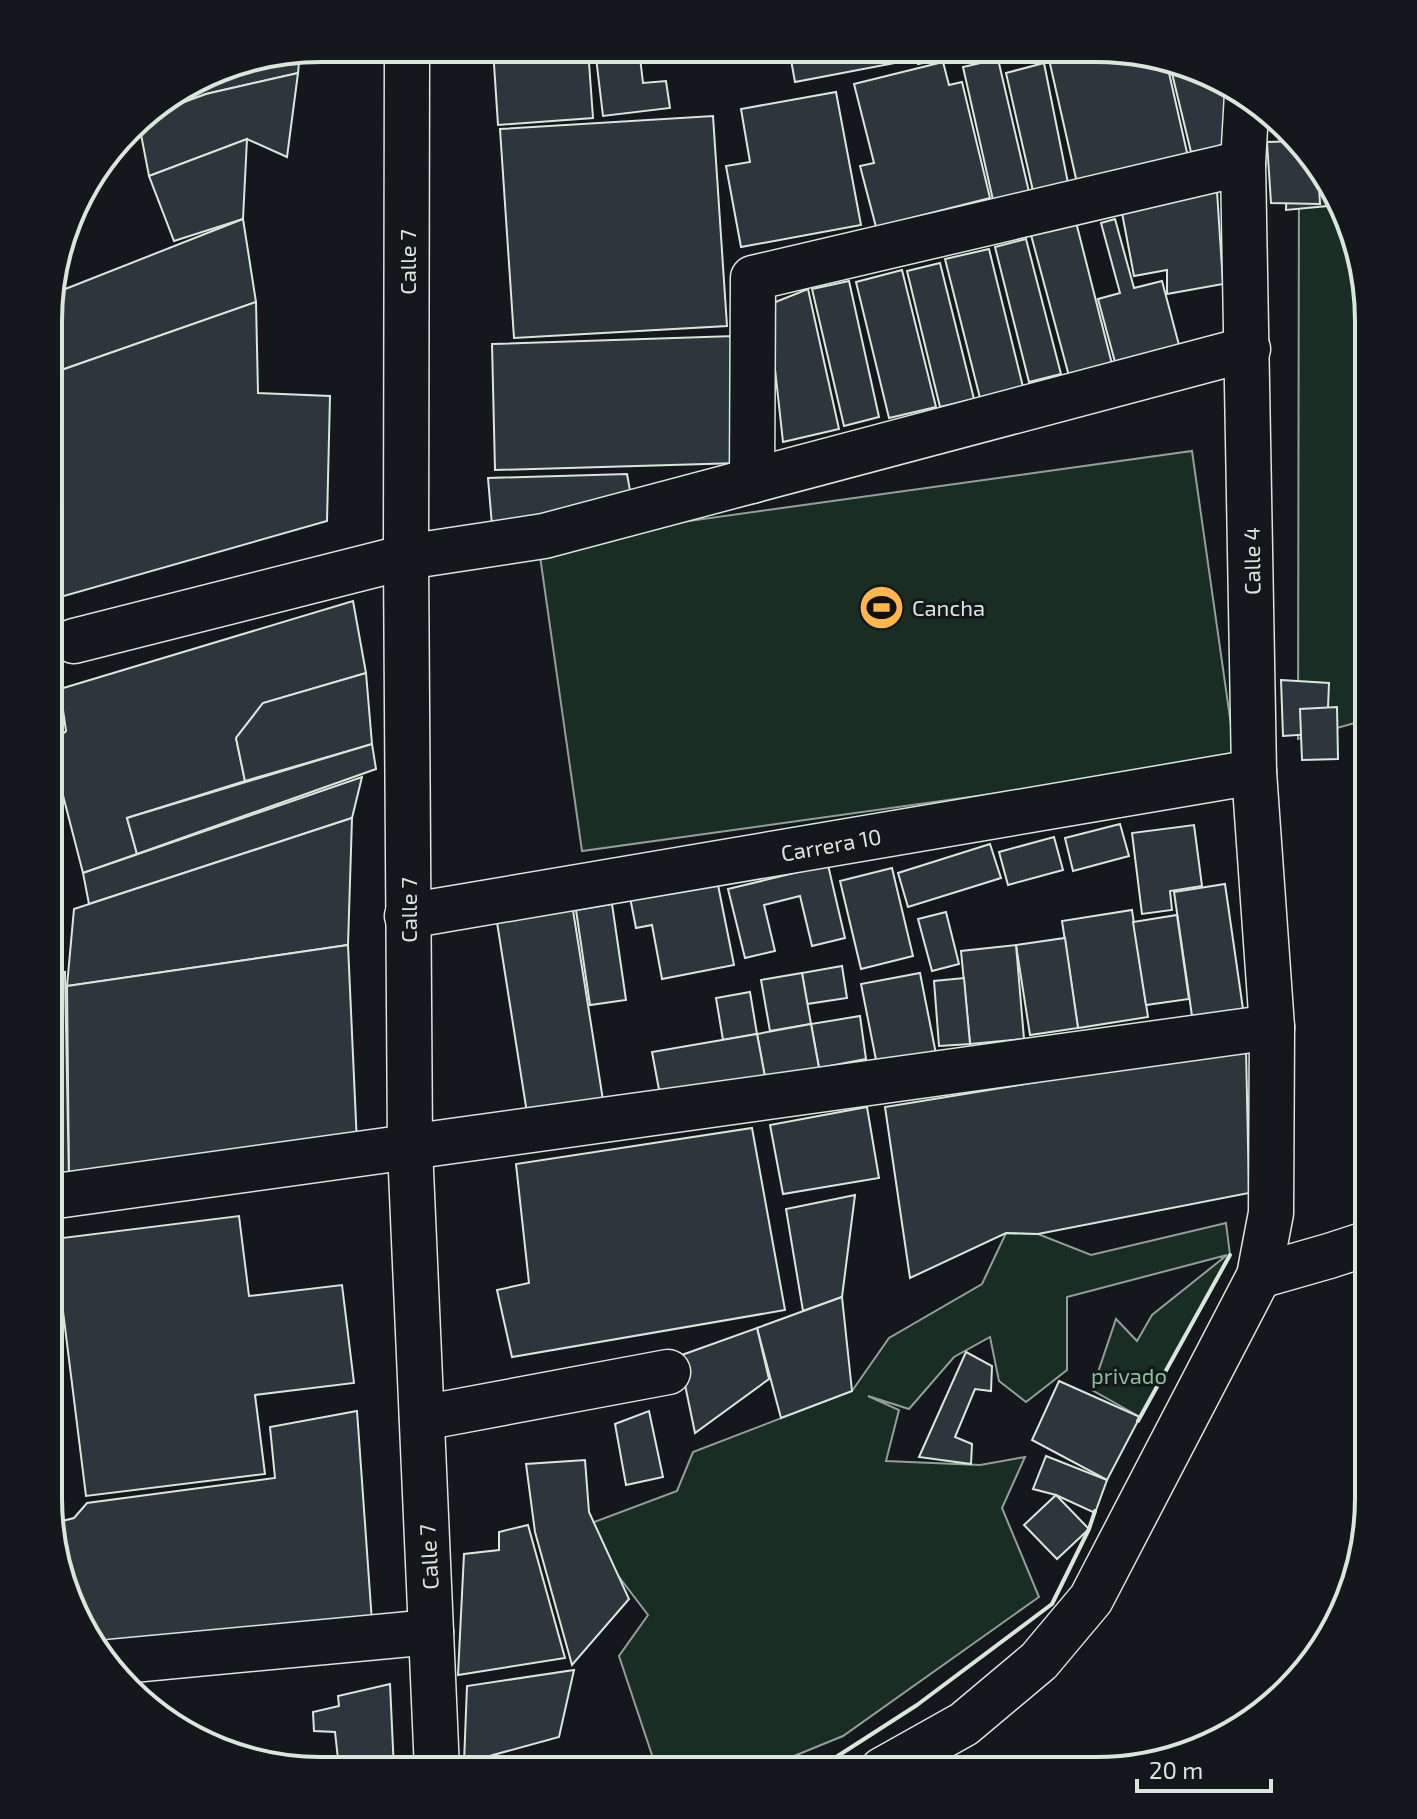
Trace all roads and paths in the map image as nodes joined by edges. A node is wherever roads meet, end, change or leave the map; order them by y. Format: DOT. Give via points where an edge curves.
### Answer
graph roads {
  1 [pos="407,63"];
  2 [pos="1246,110"];
  3 [pos="1243,163"];
  4 [pos="1248,349"];
  5 [pos="752,481"];
  6 [pos="406,557"];
  7 [pos="74,641"];
  8 [pos="1254,772"];
  9 [pos="407,916"];
  10 [pos="1272,1027"];
  11 [pos="410,1148"];
  12 [pos="62,1195"];
  13 [pos="1354,1248"];
  14 [pos="1259,1276"];
  15 [pos="668,1372"];
  16 [pos="422,1418"];
  17 [pos="432,1652"];
  18 [pos="120,1662"];
  19 [pos="436,1753"];
  20 [pos="907,1756"];
  1 -- 6 [label="street, Calle 7"];
  2 -- 3 [label="street, Calle 4"];
  3 -- 4 [label="street, Calle 4"];
  3 -- 5 [label="street" via="753,278"];
  4 -- 5 [label="street"];
  4 -- 8 [label="street, Calle 4"];
  5 -- 6 [label="street" via="544,536"];
  6 -- 7 [label="street"];
  6 -- 9 [label="street, Calle 7"];
  8 -- 9 [label="street, Carrera 10"];
  8 -- 10 [label="street, Calle 4"];
  9 -- 11 [label="street, Calle 7"];
  10 -- 11 [label="street"];
  10 -- 14 [label="street, Calle 4" via="1271,1213"];
  11 -- 12 [label="street"];
  11 -- 16 [label="street, Calle 7"];
  13 -- 14 [label="street"];
  14 -- 20 [label="street, Calle 4" via="1091,1599 1039,1661 964,1724"];
  15 -- 16 [label="street"];
  16 -- 17 [label="street, Calle 7"];
  17 -- 18 [label="street"];
  17 -- 19 [label="street, Calle 7"];
}
